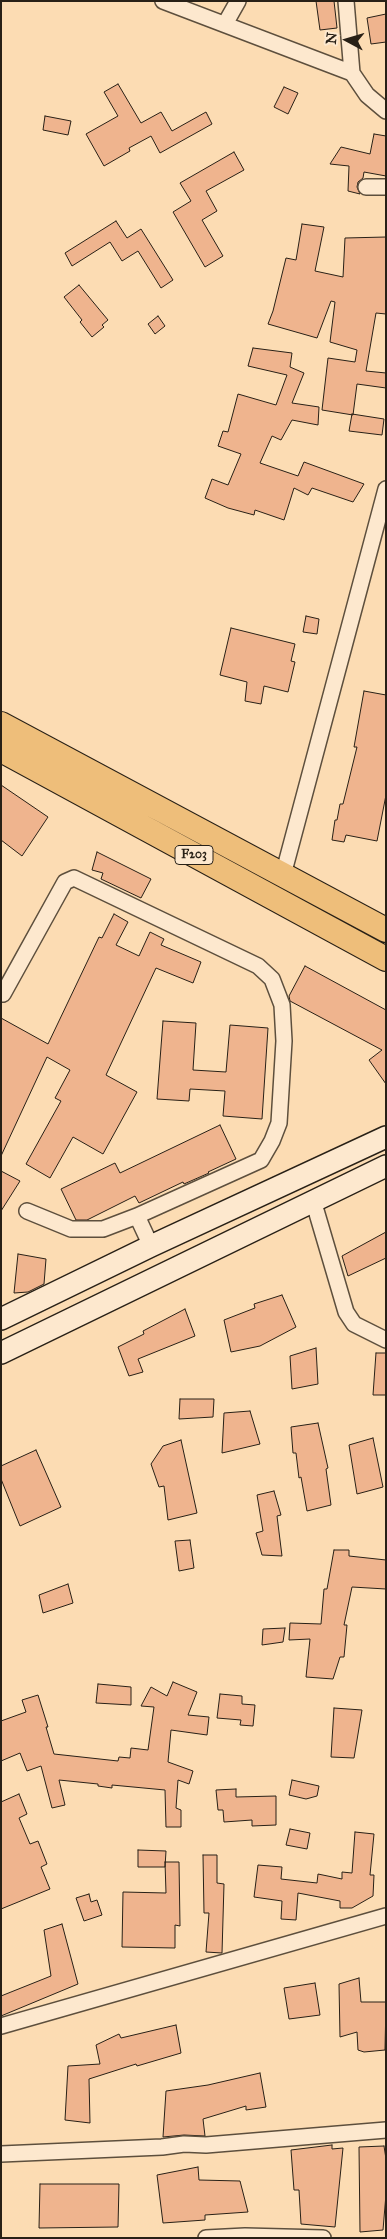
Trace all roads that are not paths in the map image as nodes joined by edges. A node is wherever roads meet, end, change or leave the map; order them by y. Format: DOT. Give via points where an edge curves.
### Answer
graph roads {
  1 [pos="163,1"];
  2 [pos="238,1"];
  3 [pos="346,1"];
  4 [pos="225,24"];
  5 [pos="352,73"];
  6 [pos="386,111"];
  7 [pos="386,186"];
  8 [pos="366,187"];
  9 [pos="386,489"];
  10 [pos="1,724"];
  11 [pos="1,750"];
  12 [pos="283,875"];
  13 [pos="386,930"];
  14 [pos="386,960"];
  15 [pos="4,994"];
  16 [pos="386,1137"];
  17 [pos="386,1166"];
  18 [pos="313,1200"];
  19 [pos="27,1211"];
  20 [pos="138,1216"];
  21 [pos="151,1246"];
  22 [pos="163,1274"];
  23 [pos="1,1318"];
  24 [pos="386,1340"];
  25 [pos="1,1353"];
  26 [pos="386,1916"];
  27 [pos="1,2026"];
  28 [pos="386,2130"];
  29 [pos="1,2154"];
  30 [pos="316,2237"];
  31 [pos="206,2238"];
  1 -- 4 [label="street"];
  2 -- 4 [label="street"];
  3 -- 5 [label="street"];
  4 -- 5 [label="street"];
  5 -- 6 [label="street" via="367,95"];
  7 -- 8 [label="street"];
  9 -- 12 [label="street"];
  10 -- 12 [label="main road, F203"];
  11 -- 14 [label="main road, F203"];
  12 -- 13 [label="main road, F203"];
  15 -- 20 [label="street" via="65,882 74,878 258,966 272,979 282,1004 284,1040 279,1123 272,1141 261,1160"];
  16 -- 21 [label="street"];
  17 -- 18 [label="street"];
  18 -- 22 [label="street"];
  18 -- 24 [label="street" via="346,1312 354,1324"];
  19 -- 20 [label="street" via="71,1229 103,1229"];
  20 -- 21 [label="street"];
  21 -- 22 [label="street"];
  21 -- 23 [label="street"];
  22 -- 25 [label="street"];
  26 -- 27 [label="street"];
  28 -- 29 [label="street" via="206,2145"];
  30 -- 31 [label="street"];
}
